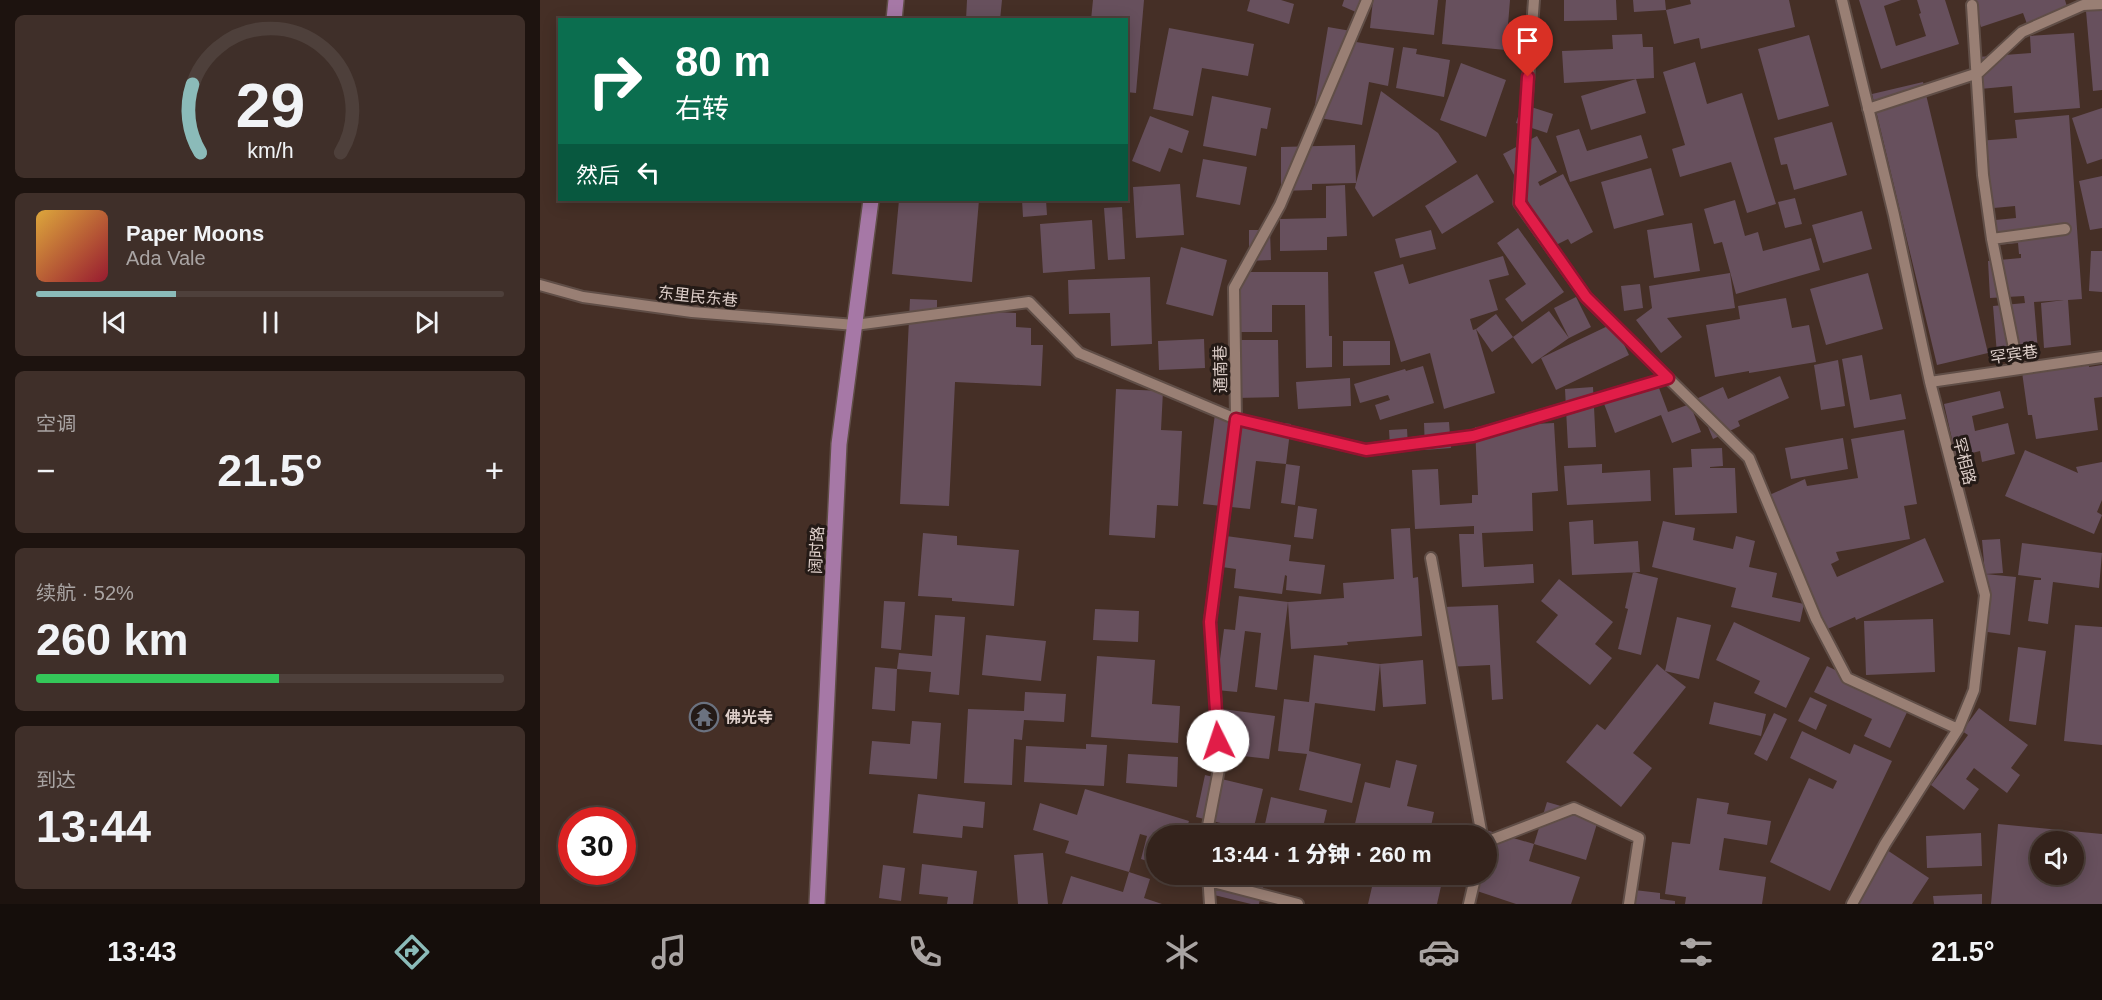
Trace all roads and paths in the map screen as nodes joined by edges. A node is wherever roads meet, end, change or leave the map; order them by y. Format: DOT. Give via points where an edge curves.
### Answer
graph roads {
  1 [pos="896,0"];
  2 [pos="1367,0"];
  3 [pos="1533,0"];
  4 [pos="1841,2"];
  5 [pos="2102,4"];
  6 [pos="1972,5"];
  7 [pos="894,18"];
  8 [pos="1978,73"];
  9 [pos="1868,109"];
  10 [pos="871,201"];
  11 [pos="2065,229"];
  12 [pos="1992,239"];
  13 [pos="540,285"];
  14 [pos="855,325"];
  15 [pos="2102,357"];
  16 [pos="2018,368"];
  17 [pos="1668,378"];
  18 [pos="1929,382"];
  19 [pos="1236,419"];
  20 [pos="1431,558"];
  21 [pos="1958,729"];
  22 [pos="1208,825"];
  23 [pos="1480,825"];
  24 [pos="1497,838"];
  25 [pos="1209,885"];
  26 [pos="1232,885"];
  27 [pos="1473,885"];
  28 [pos="817,904"];
  29 [pos="1210,904"];
  30 [pos="1298,904"];
  31 [pos="1469,904"];
  32 [pos="1629,904"];
  33 [pos="1852,904"];
  1 -- 7 [label="main road"];
  2 -- 19 [label="street, 通南巷" via="1280,205 1234,288"];
  3 -- 17 [label="street" via="1520,203 1586,297"];
  4 -- 9 [label="street, 罕相路"];
  5 -- 8 [label="street" via="2083,5 2022,32"];
  6 -- 8 [label="street"];
  8 -- 9 [label="street"];
  8 -- 12 [label="street" via="1983,175"];
  9 -- 18 [label="street, 罕相路"];
  10 -- 14 [label="main road, 阔时路"];
  11 -- 12 [label="street"];
  12 -- 16 [label="street"];
  13 -- 14 [label="street, 东里民东巷" via="583,297 692,312"];
  14 -- 19 [label="street, 东里民东巷" via="1029,302 1078,353"];
  14 -- 28 [label="main road, 阔时路" via="839,444"];
  15 -- 16 [label="street, 罕宾巷"];
  16 -- 18 [label="street, 罕宾巷"];
  17 -- 19 [label="street" via="1473,436 1366,450"];
  17 -- 21 [label="street" via="1749,458 1816,619 1847,678"];
  18 -- 21 [label="street, 罕相路" via="1985,595 1974,690"];
  19 -- 22 [label="street, 通南巷" via="1210,622 1220,764"];
  20 -- 23 [label="street"];
  21 -- 33 [label="street, 罕相路"];
  24 -- 32 [label="street" via="1574,808 1639,838"];
  25 -- 29 [label="street"];
  26 -- 30 [label="street"];
  27 -- 31 [label="street"];
}
